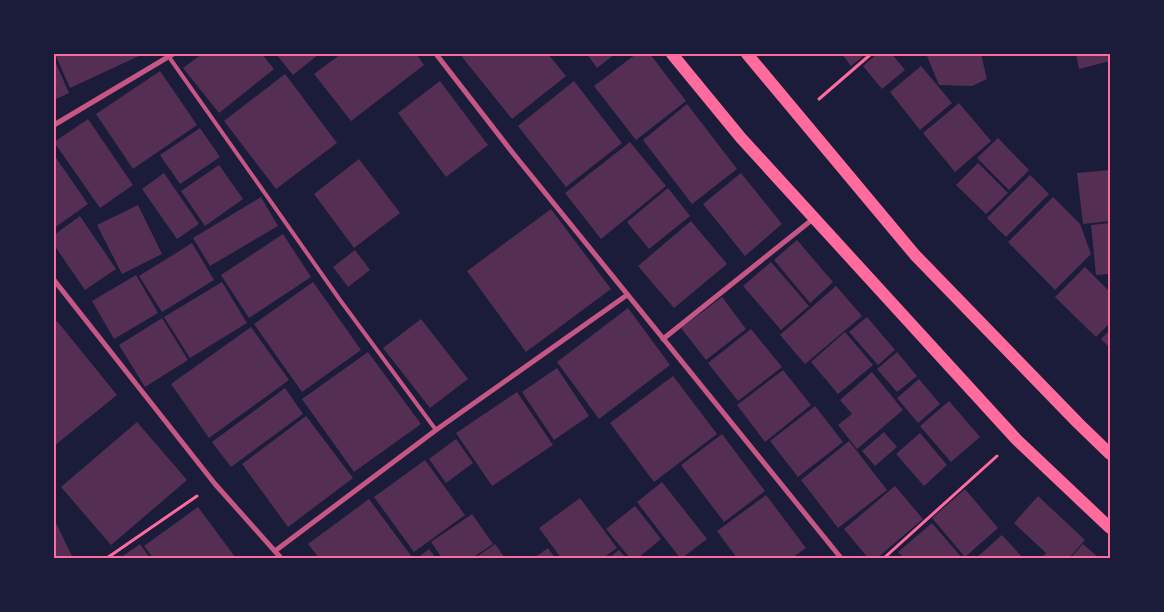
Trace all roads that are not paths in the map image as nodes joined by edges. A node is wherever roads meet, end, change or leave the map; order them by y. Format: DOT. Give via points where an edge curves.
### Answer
graph roads {
  1 [pos="436,54"];
  2 [pos="672,54"];
  3 [pos="747,54"];
  4 [pos="171,55"];
  5 [pos="54,125"];
  6 [pos="814,218"];
  7 [pos="54,280"];
  8 [pos="628,295"];
  9 [pos="663,338"];
  10 [pos="436,430"];
  11 [pos="1110,454"];
  12 [pos="1110,528"];
  13 [pos="275,551"];
  14 [pos="282,558"];
  15 [pos="841,558"];
  1 -- 8 [label="street"];
  2 -- 6 [label="main road" via="741,138"];
  3 -- 11 [label="main road" via="916,255"];
  4 -- 5 [label="street"];
  4 -- 10 [label="lane" via="340,300"];
  6 -- 9 [label="street"];
  6 -- 12 [label="main road" via="1016,439"];
  7 -- 13 [label="street" via="214,484"];
  8 -- 9 [label="street"];
  8 -- 10 [label="street"];
  9 -- 15 [label="street"];
  10 -- 13 [label="street"];
  13 -- 14 [label="street"];
}
